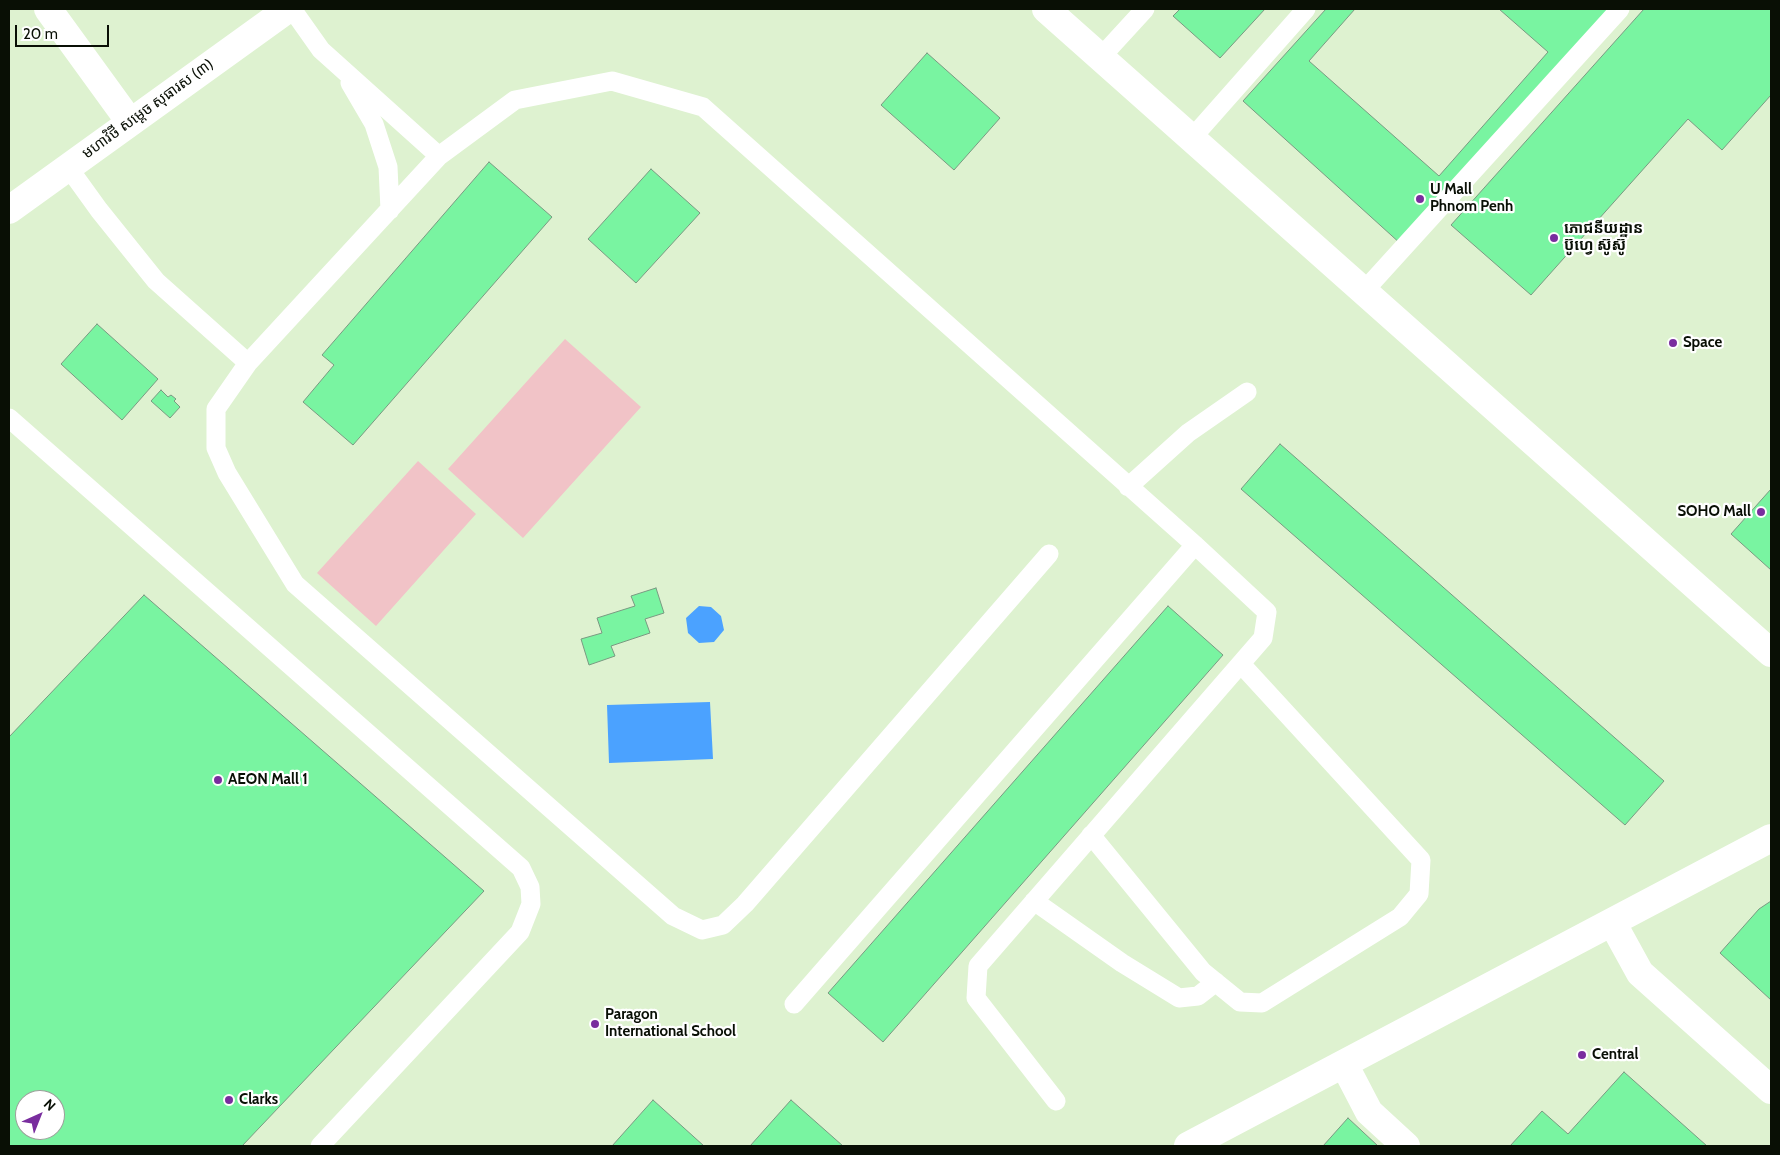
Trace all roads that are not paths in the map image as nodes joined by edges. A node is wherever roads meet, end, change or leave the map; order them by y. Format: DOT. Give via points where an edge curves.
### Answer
graph roads {
  1 [pos="48,9"];
  2 [pos="290,9"];
  3 [pos="1145,9"];
  4 [pos="1306,9"];
  5 [pos="1620,9"];
  6 [pos="1059,13"];
  7 [pos="1101,57"];
  8 [pos="340,67"];
  9 [pos="130,122"];
  10 [pos="1192,138"];
  11 [pos="439,156"];
  12 [pos="68,167"];
  13 [pos="9,210"];
  14 [pos="390,210"];
  15 [pos="1364,291"];
  16 [pos="248,363"];
  17 [pos="1247,392"];
  18 [pos="9,418"];
  19 [pos="1128,487"];
  20 [pos="1195,545"];
  21 [pos="1049,554"];
  22 [pos="1771,653"];
  23 [pos="1241,664"];
  24 [pos="1091,835"];
  25 [pos="1771,838"];
  26 [pos="1034,901"];
  27 [pos="1612,922"];
  28 [pos="1216,982"];
  29 [pos="794,1004"];
  30 [pos="1344,1064"];
  31 [pos="1771,1090"];
  32 [pos="1056,1101"];
  33 [pos="320,1146"];
  34 [pos="1188,1146"];
  35 [pos="1406,1146"];
  1 -- 9 [label="main road"];
  2 -- 8 [label="lane" via="322,50"];
  2 -- 9 [label="main road, មហាវិថី សម្តេច សុធារស (៣)"];
  3 -- 7 [label="lane"];
  4 -- 10 [label="lane"];
  5 -- 15 [label="lane"];
  6 -- 7 [label="main road"];
  7 -- 10 [label="main road"];
  8 -- 11 [label="lane"];
  8 -- 14 [label="lane" via="374,124 388,168"];
  9 -- 12 [label="main road, មហាវិថី សម្តេច សុធារស (៣)"];
  10 -- 15 [label="main road"];
  11 -- 14 [label="lane"];
  11 -- 19 [label="lane" via="516,100 612,81 703,107"];
  12 -- 13 [label="main road, មហាវិថី សម្តេច សុធារស (៣)"];
  12 -- 16 [label="lane" via="156,281"];
  14 -- 16 [label="lane"];
  15 -- 22 [label="main road"];
  16 -- 21 [label="lane" via="216,408 216,448 227,473 295,584 673,916 702,930 723,925 745,904"];
  17 -- 19 [label="lane" via="1188,433"];
  18 -- 33 [label="lane" via="521,868 530,887 531,904 520,932"];
  19 -- 20 [label="lane"];
  20 -- 23 [label="lane" via="1267,612 1263,638"];
  20 -- 29 [label="lane"];
  23 -- 24 [label="lane"];
  23 -- 28 [label="lane" via="1421,860 1418,894 1400,918 1262,1003 1240,1002"];
  24 -- 26 [label="lane"];
  24 -- 28 [label="lane" via="1202,972"];
  25 -- 27 [label="main road"];
  26 -- 28 [label="lane" via="1122,963 1179,998 1198,996"];
  26 -- 32 [label="lane" via="978,966 976,998"];
  27 -- 30 [label="main road"];
  27 -- 31 [label="main road" via="1640,973"];
  30 -- 34 [label="main road"];
  30 -- 35 [label="main road" via="1369,1112"];
}
